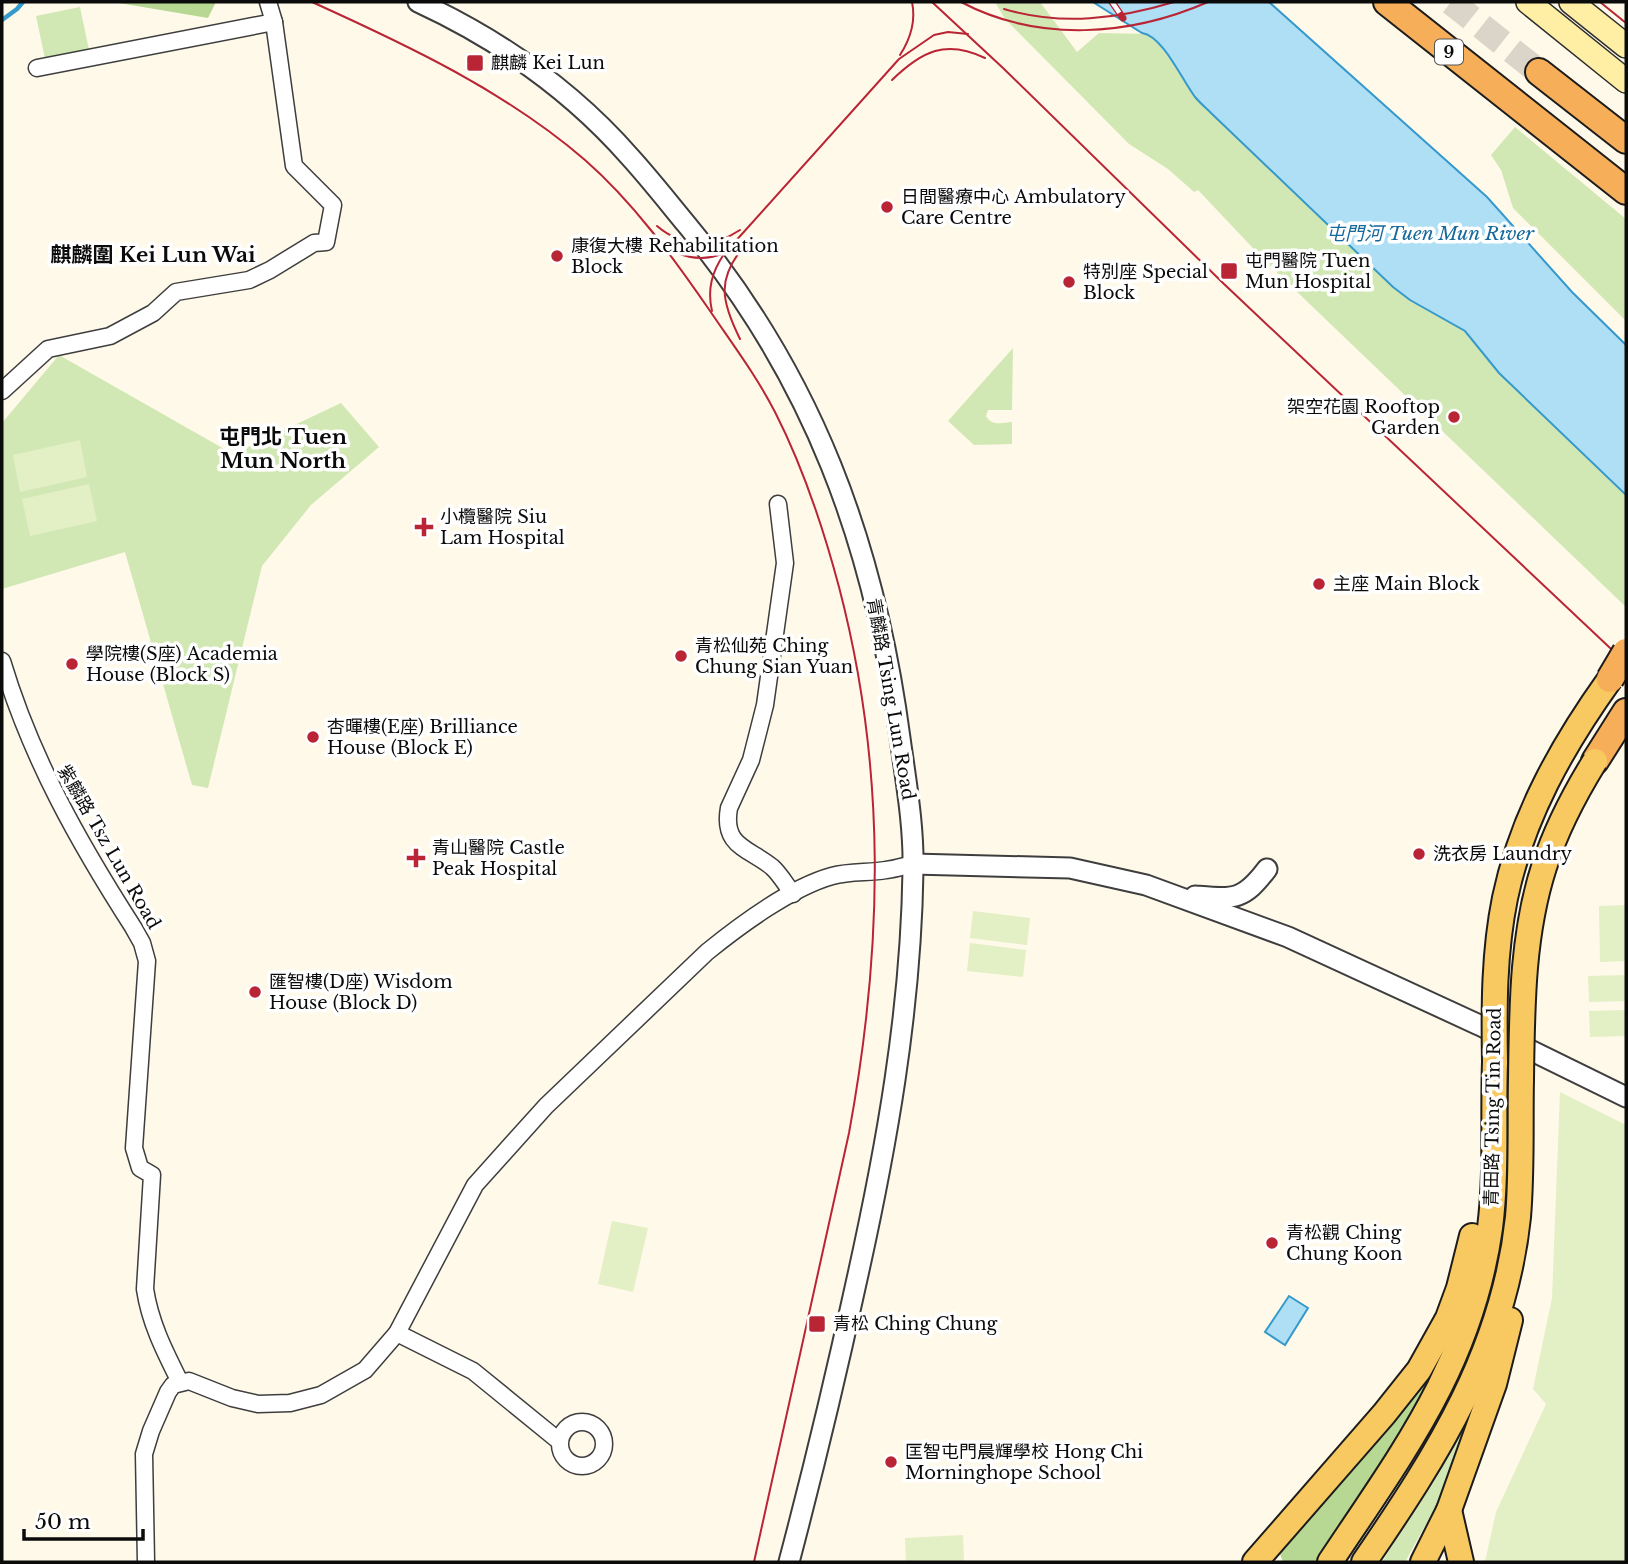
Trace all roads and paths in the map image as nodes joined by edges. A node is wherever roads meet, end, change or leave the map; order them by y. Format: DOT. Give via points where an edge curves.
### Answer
graph roads {
  1 [pos="268,2"];
  2 [pos="418,2"];
  3 [pos="1387,2"];
  4 [pos="1528,2"];
  5 [pos="1570,2"];
  6 [pos="274,22"];
  7 [pos="1626,46"];
  8 [pos="37,68"];
  9 [pos="1539,72"];
  10 [pos="1626,81"];
  11 [pos="1626,140"];
  12 [pos="1604,174"];
  13 [pos="1626,191"];
  14 [pos="1626,200"];
  15 [pos="3,387"];
  16 [pos="778,504"];
  17 [pos="1626,652"];
  18 [pos="2,661"];
  19 [pos="1618,671"];
  20 [pos="1626,712"];
  21 [pos="1626,725"];
  22 [pos="1595,761"];
  23 [pos="913,864"];
  24 [pos="1267,869"];
  25 [pos="1170,893"];
  26 [pos="793,894"];
  27 [pos="1626,1097"];
  28 [pos="1493,1102"];
  29 [pos="1518,1215"];
  30 [pos="397,1333"];
  31 [pos="180,1382"];
  32 [pos="559,1441"];
  33 [pos="1449,1510"];
  34 [pos="146,1562"];
  35 [pos="789,1562"];
  36 [pos="1255,1562"];
  37 [pos="1330,1562"];
  38 [pos="1364,1562"];
  39 [pos="1423,1562"];
  40 [pos="1461,1562"];
  1 -- 6 [label="street"];
  2 -- 23 [label="street, 青麟路 Tsing Lun Road" via="515,56 629,155 718,263 783,361 823,442 855,528 879,616 911,817"];
  3 -- 12 [label="highway, 9"];
  4 -- 10 [label="main road"];
  5 -- 7 [label="main road"];
  6 -- 8 [label="street"];
  6 -- 15 [label="street" via="295,166 333,205 326,242 314,243 249,280 176,292 153,313 110,336 48,349"];
  9 -- 11 [label="highway"];
  12 -- 13 [label="highway, 9"];
  12 -- 14 [label="highway"];
  16 -- 26 [label="street" via="785,563 765,705 757,742 727,816 733,839 773,868"];
  17 -- 19 [label="highway, bridge"];
  18 -- 31 [label="street, 紫麟路 Tsz Lun Road" via="24,729 53,793 142,943 146,979 134,1148 140,1168 152,1175 145,1289 153,1325"];
  19 -- 28 [label="main road, 青田路 Tsing Tin Road, bridge" via="1556,763 1514,860 1497,957"];
  20 -- 22 [label="highway"];
  21 -- 22 [label="highway"];
  22 -- 29 [label="main road, 青田路 Tsing Tin Road, bridge" via="1550,850 1525,966"];
  23 -- 25 [label="street" via="1070,868"];
  23 -- 26 [label="street" via="834,875"];
  23 -- 35 [label="street, 青麟路 Tsing Lun Road" via="911,948 886,1139"];
  24 -- 25 [label="street" via="1253,888 1241,895 1216,898"];
  25 -- 27 [label="street" via="1288,937"];
  26 -- 30 [label="street" via="707,952 547,1106 475,1185"];
  28 -- 36 [label="main road" via="1468,1255 1435,1345 1384,1414"];
  28 -- 37 [label="main road, 青田路 Tsing Tin Road" via="1495,1161 1489,1230 1468,1324 1419,1427"];
  29 -- 33 [label="main road" via="1508,1333"];
  29 -- 38 [label="main road, 青田路 Tsing Tin Road" via="1505,1288 1477,1371 1427,1468"];
  30 -- 31 [label="street" via="365,1370 321,1395 290,1403 258,1404 196,1382"];
  30 -- 32 [label="street" via="474,1371"];
  31 -- 34 [label="street" via="168,1391 144,1454"];
  33 -- 39 [label="main road"];
  33 -- 40 [label="main road"];
}
